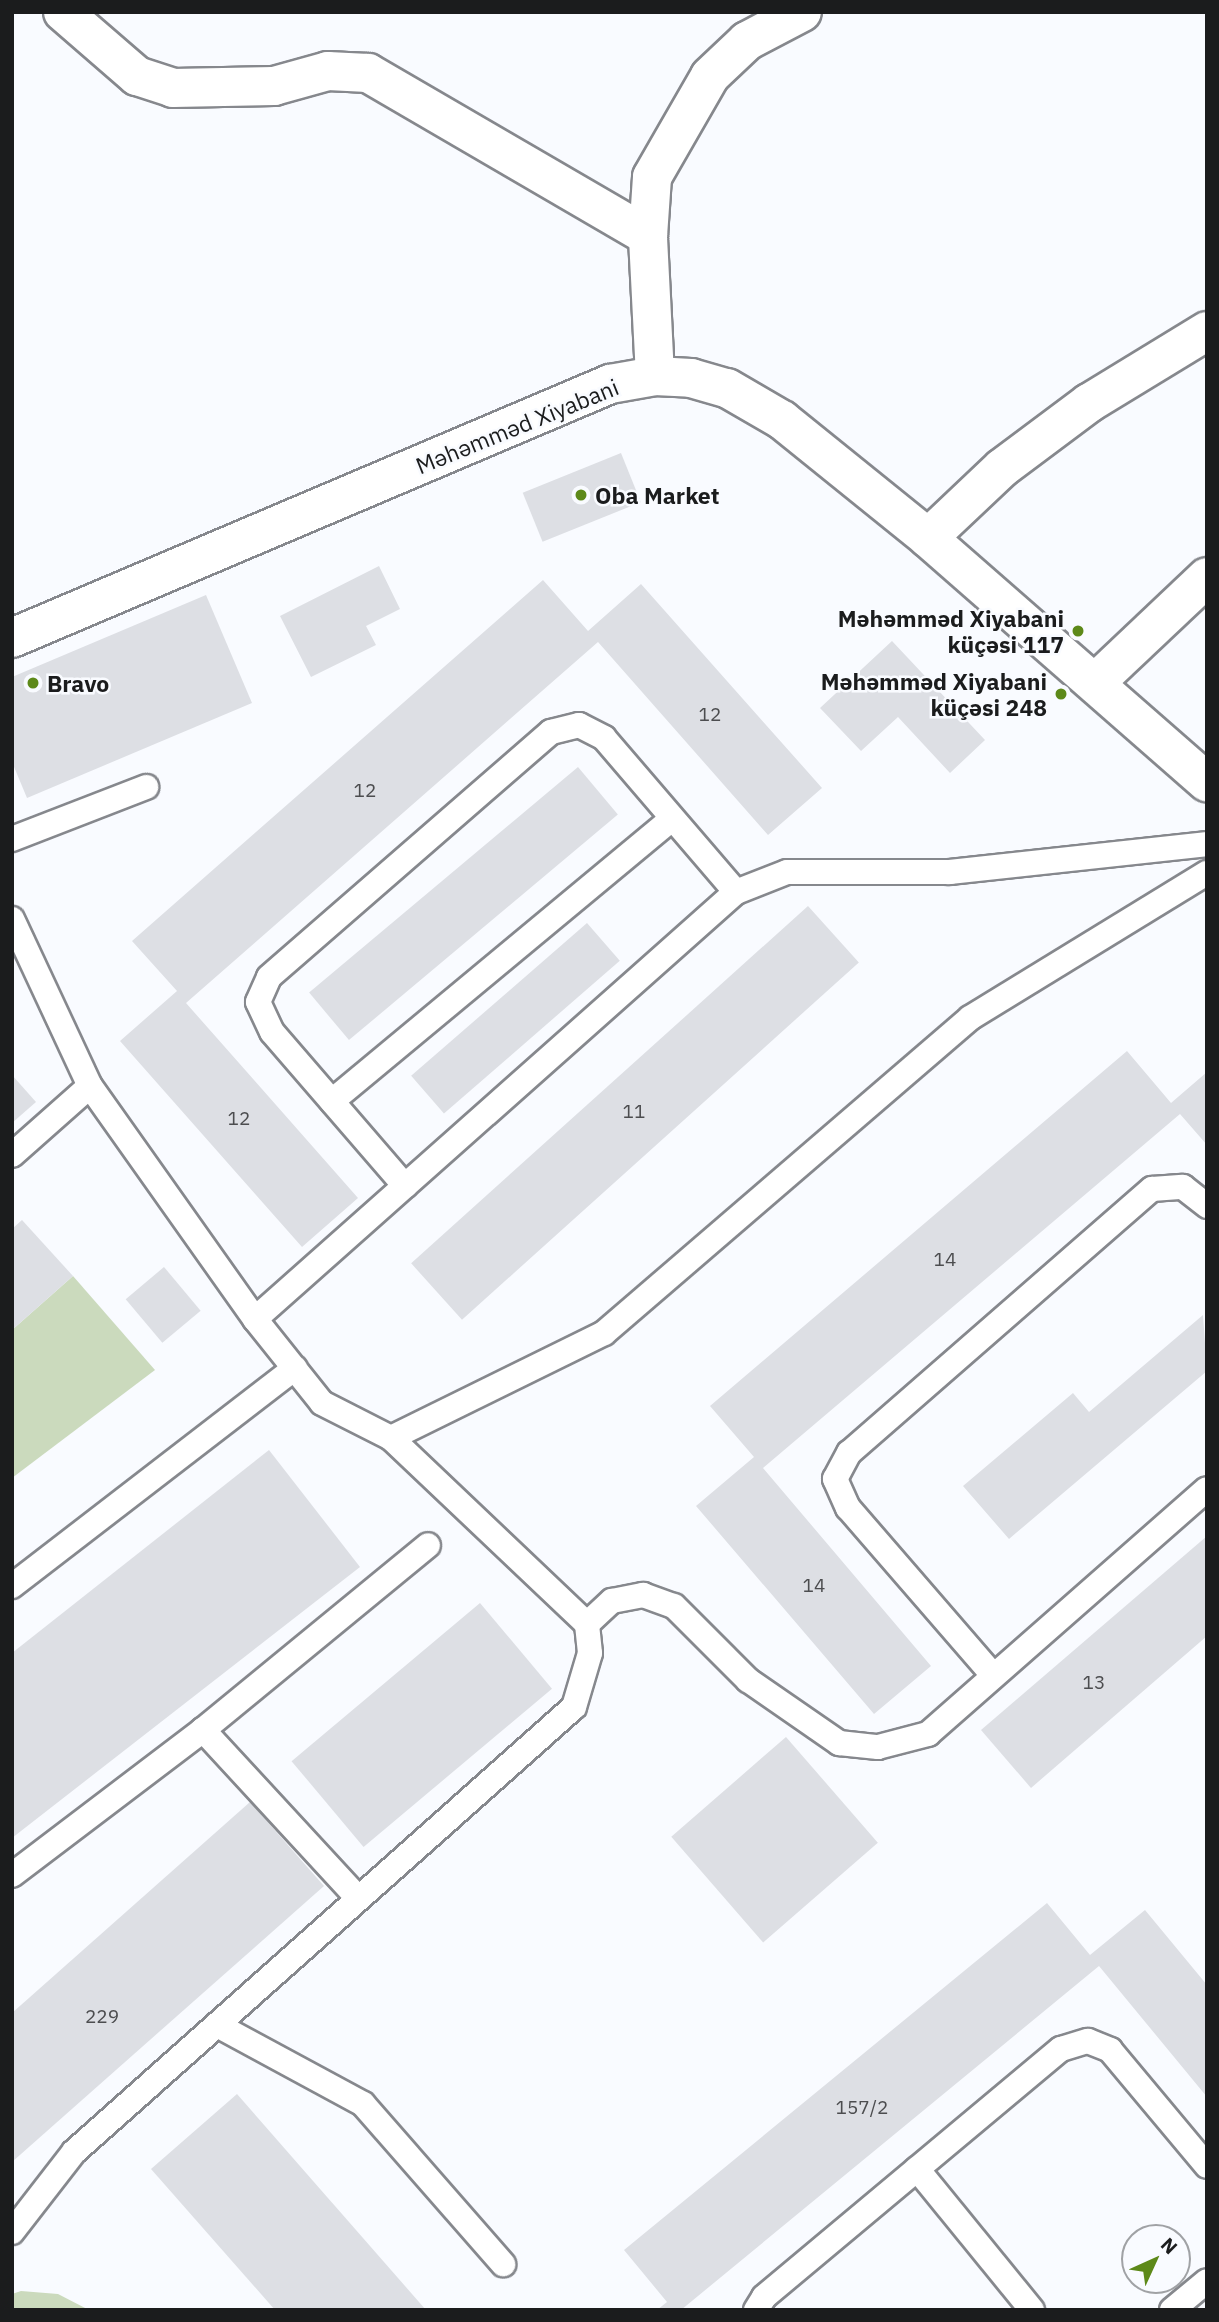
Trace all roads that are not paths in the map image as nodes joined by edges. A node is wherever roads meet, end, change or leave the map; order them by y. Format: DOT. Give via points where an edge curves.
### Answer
graph roads {
  1 [pos="63,12"];
  2 [pos="802,12"];
  3 [pos="648,236"];
  4 [pos="1207,331"];
  5 [pos="656,376"];
  6 [pos="928,538"];
  7 [pos="1207,577"];
  8 [pos="12,638"];
  9 [pos="1095,683"];
  10 [pos="1207,782"];
  11 [pos="146,788"];
  12 [pos="672,819"];
  13 [pos="12,839"];
  14 [pos="1207,844"];
  15 [pos="1207,873"];
  16 [pos="736,892"];
  17 [pos="12,919"];
  18 [pos="90,1086"];
  19 [pos="332,1101"];
  20 [pos="12,1155"];
  21 [pos="405,1186"];
  22 [pos="1207,1206"];
  23 [pos="255,1319"];
  24 [pos="295,1368"];
  25 [pos="391,1438"];
  26 [pos="1207,1489"];
  27 [pos="428,1545"];
  28 [pos="12,1586"];
  29 [pos="587,1624"];
  30 [pos="992,1674"];
  31 [pos="203,1730"];
  32 [pos="12,1875"];
  33 [pos="358,1898"];
  34 [pos="217,2025"];
  35 [pos="1207,2166"];
  36 [pos="917,2169"];
  37 [pos="12,2232"];
  38 [pos="503,2264"];
  39 [pos="1207,2281"];
  40 [pos="756,2310"];
  41 [pos="1032,2310"];
  42 [pos="1172,2310"];
  1 -- 3 [label="street" via="137,76 173,89 274,86 328,72 368,73"];
  2 -- 3 [label="street" via="747,41 710,75 652,177"];
  3 -- 5 [label="street"];
  4 -- 6 [label="street" via="1089,403 1002,468"];
  5 -- 6 [label="street, Məhəmməd Xiyabani" via="727,388 782,420"];
  5 -- 8 [label="street, Məhəmməd Xiyabani" via="610,384"];
  6 -- 9 [label="street, Məhəmməd Xiyabani"];
  7 -- 9 [label="street"];
  9 -- 10 [label="street, Məhəmməd Xiyabani"];
  11 -- 13 [label="lane"];
  12 -- 16 [label="lane"];
  12 -- 19 [label="lane"];
  12 -- 19 [label="lane" via="604,738 579,725 551,732 269,977 258,1002 272,1032"];
  14 -- 16 [label="lane" via="950,872 787,872"];
  15 -- 25 [label="lane" via="970,1018 604,1333"];
  16 -- 21 [label="lane"];
  17 -- 18 [label="lane"];
  18 -- 20 [label="lane"];
  18 -- 23 [label="lane"];
  19 -- 21 [label="lane"];
  21 -- 23 [label="lane"];
  22 -- 30 [label="lane" via="1183,1187 1152,1188 849,1453 835,1479 848,1508"];
  23 -- 24 [label="lane"];
  24 -- 25 [label="lane" via="322,1403"];
  24 -- 28 [label="lane"];
  25 -- 29 [label="lane"];
  26 -- 30 [label="lane"];
  27 -- 31 [label="lane"];
  29 -- 30 [label="lane" via="612,1601 643,1595 674,1606 748,1680 839,1743 878,1747 928,1734"];
  29 -- 33 [label="lane" via="590,1653 574,1707"];
  31 -- 32 [label="lane"];
  31 -- 33 [label="lane"];
  33 -- 34 [label="lane"];
  34 -- 37 [label="lane" via="74,2152"];
  34 -- 38 [label="lane" via="363,2104"];
  35 -- 36 [label="lane" via="1110,2050 1088,2041 1061,2049"];
  36 -- 40 [label="lane" via="764,2297"];
  36 -- 41 [label="lane"];
  39 -- 42 [label="lane"];
}
